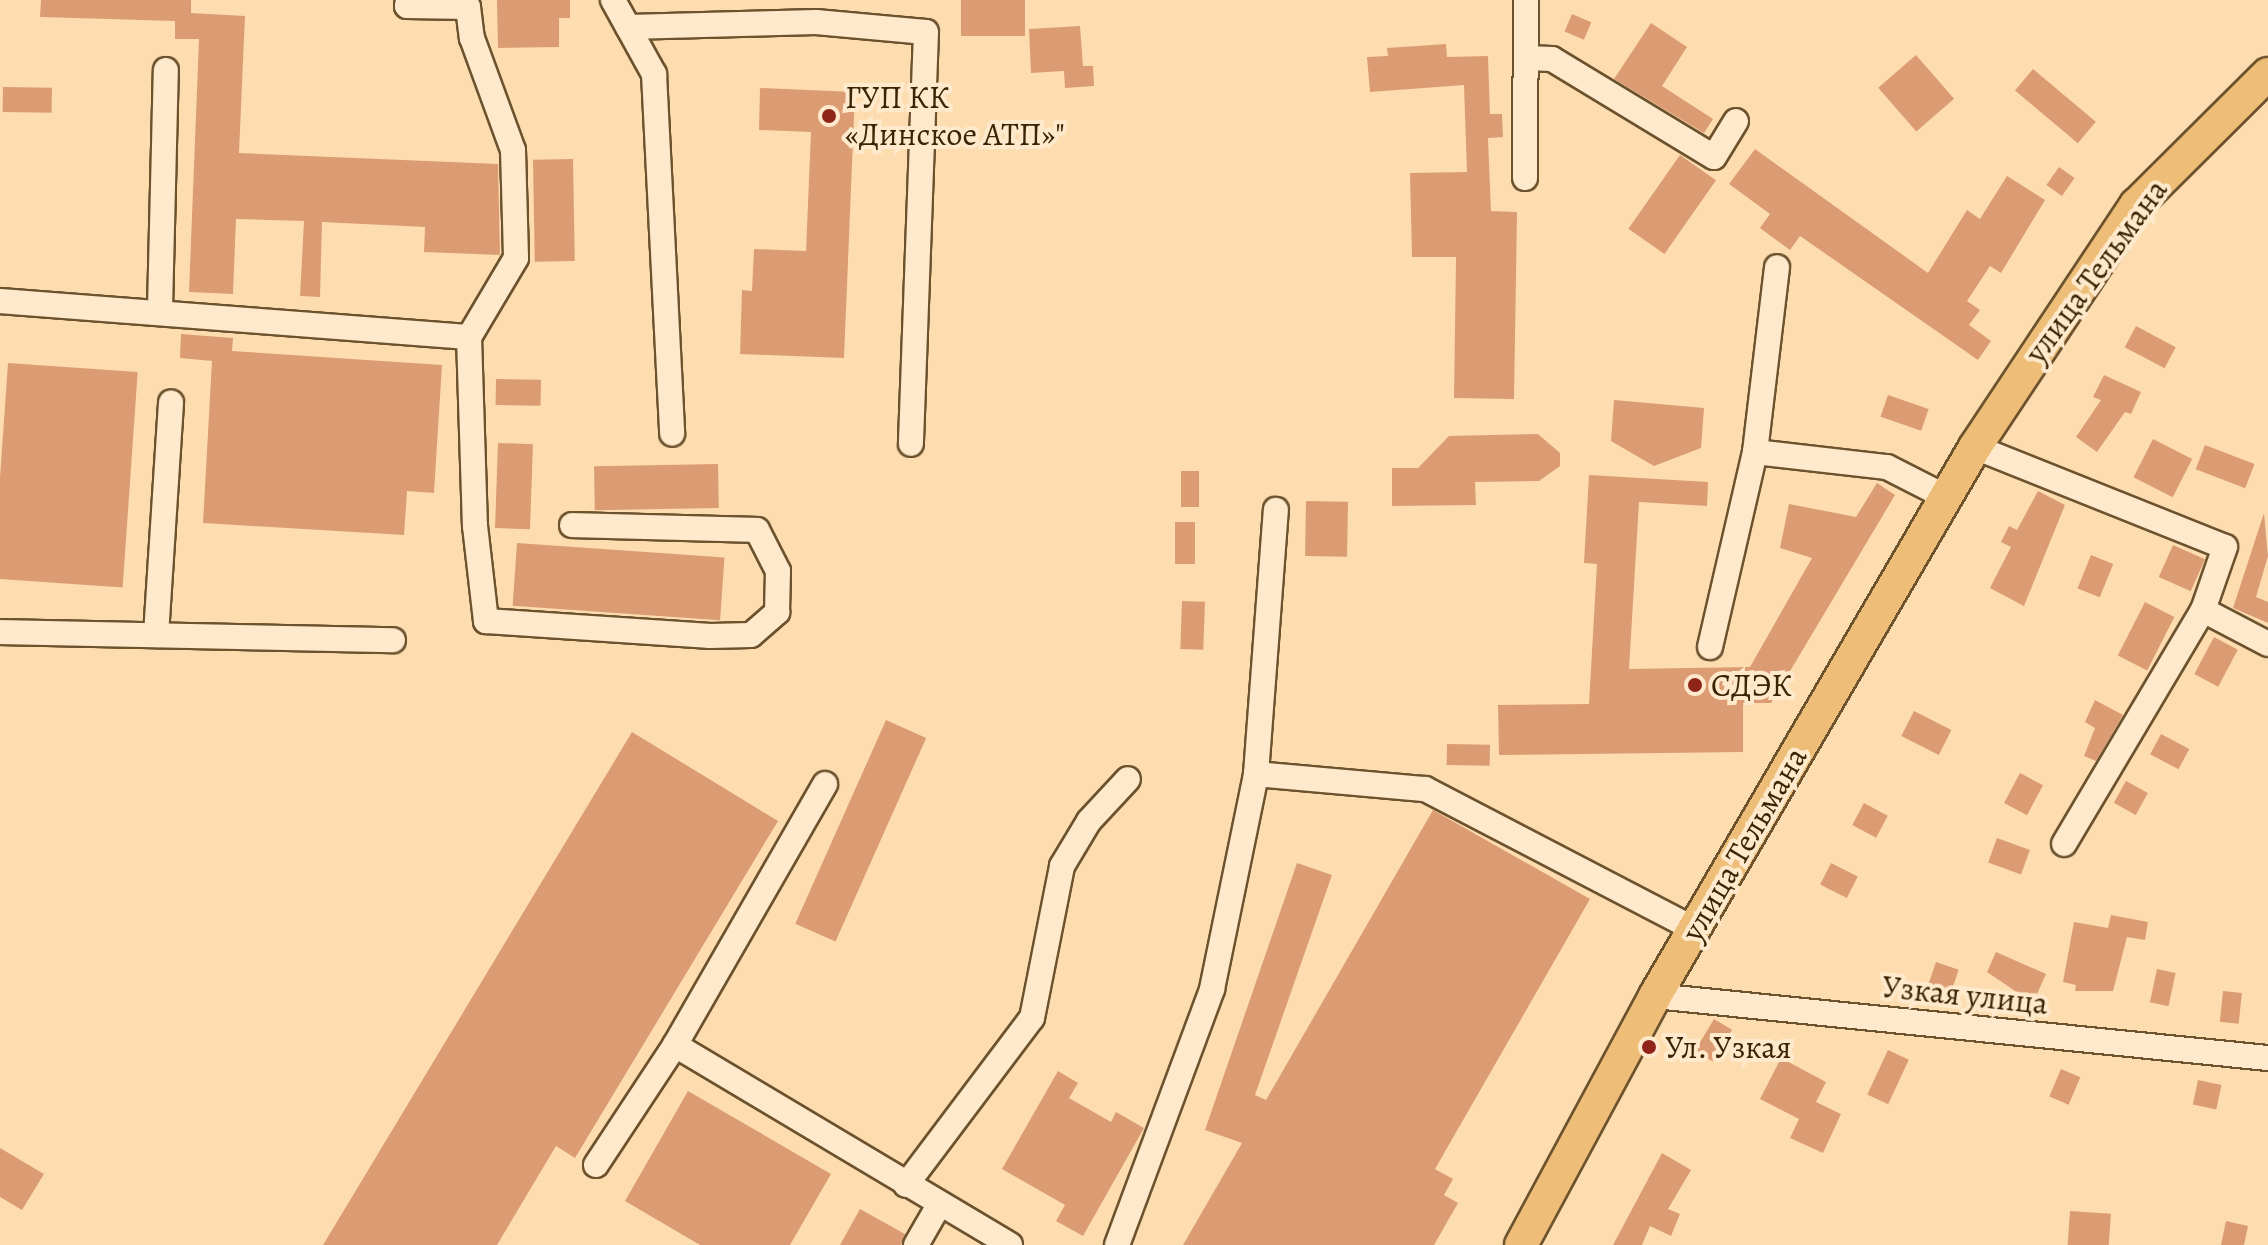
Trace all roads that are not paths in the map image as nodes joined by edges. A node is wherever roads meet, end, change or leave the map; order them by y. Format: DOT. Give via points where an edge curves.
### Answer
graph roads {
  1 [pos="408,0"];
  2 [pos="613,0"];
  3 [pos="1526,0"];
  4 [pos="815,11"];
  5 [pos="628,27"];
  6 [pos="1526,58"];
  7 [pos="166,70"];
  8 [pos="2268,74"];
  9 [pos="1736,121"];
  10 [pos="1525,178"];
  11 [pos="1777,267"];
  12 [pos="0,301"];
  13 [pos="160,309"];
  14 [pos="469,337"];
  15 [pos="171,402"];
  16 [pos="672,434"];
  17 [pos="911,444"];
  18 [pos="1975,447"];
  19 [pos="1755,452"];
  20 [pos="1946,497"];
  21 [pos="1276,510"];
  22 [pos="572,525"];
  23 [pos="2203,610"];
  24 [pos="0,632"];
  25 [pos="156,635"];
  26 [pos="393,640"];
  27 [pos="2268,644"];
  28 [pos="1710,647"];
  29 [pos="1256,774"];
  30 [pos="1128,779"];
  31 [pos="825,784"];
  32 [pos="2064,844"];
  33 [pos="1694,929"];
  34 [pos="1655,996"];
  35 [pos="675,1045"];
  36 [pos="2268,1058"];
  37 [pos="596,1165"];
  38 [pos="906,1185"];
  39 [pos="939,1205"];
  40 [pos="916,1245"];
  41 [pos="1010,1245"];
  42 [pos="1117,1245"];
  43 [pos="1521,1245"];
  1 -- 14 [label="street" via="407,6 468,7 472,38 513,150 516,258"];
  2 -- 5 [label="street"];
  3 -- 6 [label="street"];
  4 -- 5 [label="street"];
  4 -- 17 [label="street" via="926,32"];
  5 -- 16 [label="street" via="654,74"];
  6 -- 9 [label="street" via="1552,59 1714,157"];
  6 -- 10 [label="street"];
  7 -- 13 [label="street"];
  8 -- 18 [label="main road, улица Тельмана" via="2136,205"];
  11 -- 19 [label="street"];
  12 -- 13 [label="street"];
  13 -- 14 [label="street"];
  14 -- 22 [label="street" via="475,526 486,621 751,635 777,612 778,571 757,530"];
  15 -- 25 [label="street"];
  18 -- 20 [label="main road, улица Тельмана"];
  18 -- 23 [label="street" via="2225,547"];
  19 -- 20 [label="street" via="1887,467"];
  19 -- 28 [label="street"];
  20 -- 33 [label="main road, улица Тельмана"];
  21 -- 29 [label="street"];
  23 -- 27 [label="street"];
  23 -- 32 [label="street"];
  24 -- 25 [label="street"];
  25 -- 26 [label="street"];
  29 -- 33 [label="street" via="1425,789"];
  29 -- 42 [label="street" via="1212,989"];
  30 -- 38 [label="street" via="1089,821 1062,866 1032,1018"];
  31 -- 35 [label="street"];
  33 -- 34 [label="main road, улица Тельмана"];
  34 -- 36 [label="street, Узкая улица"];
  34 -- 43 [label="main road, улица Тельмана"];
  35 -- 37 [label="street"];
  35 -- 38 [label="street"];
  38 -- 39 [label="street"];
  39 -- 40 [label="street"];
  39 -- 41 [label="street"];
}
